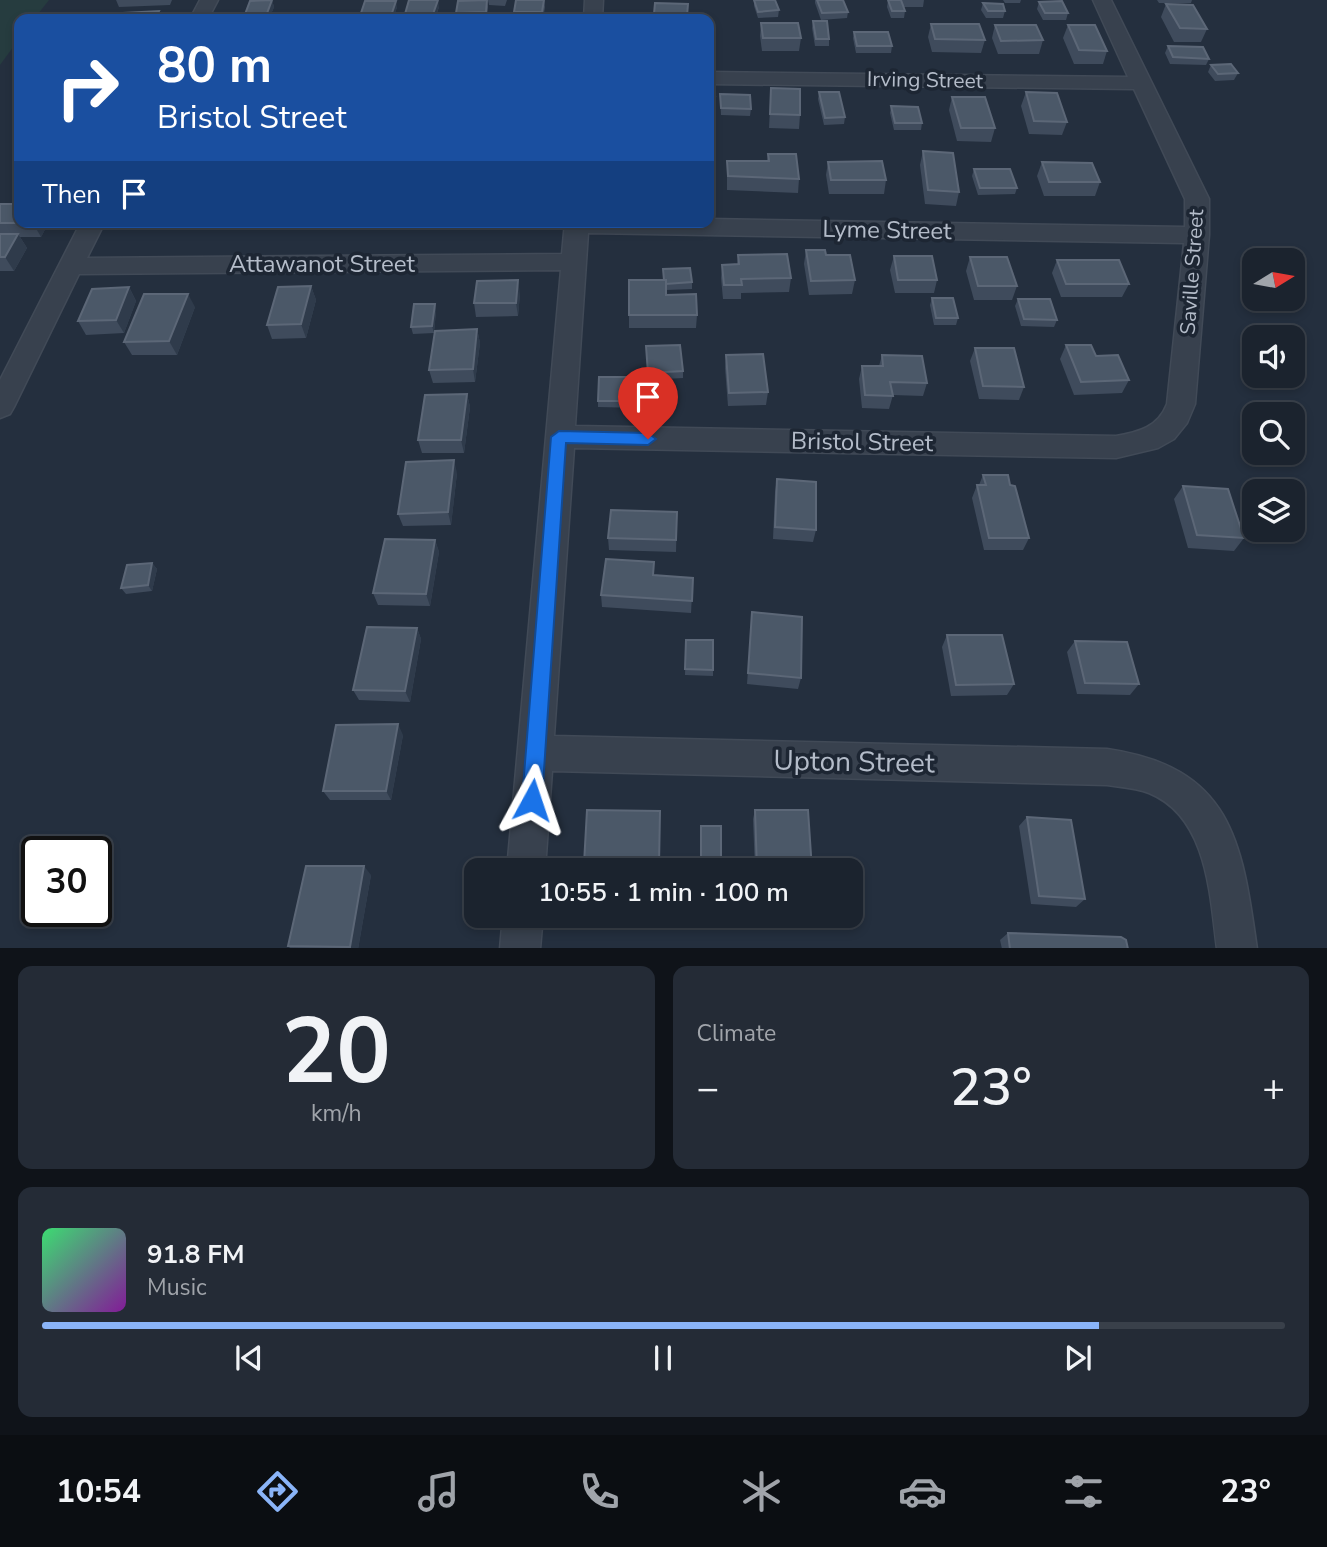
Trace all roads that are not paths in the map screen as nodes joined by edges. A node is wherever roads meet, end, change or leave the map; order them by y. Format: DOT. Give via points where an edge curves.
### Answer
graph roads {
  1 [pos="1102,0"];
  2 [pos="714,78"];
  3 [pos="1142,83"];
  4 [pos="714,226"];
  5 [pos="90,228"];
  6 [pos="577,228"];
  7 [pos="1197,235"];
  8 [pos="574,262"];
  9 [pos="70,265"];
  10 [pos="0,407"];
  11 [pos="1163,433"];
  12 [pos="559,437"];
  13 [pos="536,753"];
  14 [pos="527,858"];
  15 [pos="522,928"];
  16 [pos="520,948"];
  17 [pos="1237,948"];
  1 -- 3 [label="street, Saville Street"];
  2 -- 3 [label="street, Irving Street"];
  3 -- 7 [label="street, Saville Street" via="1197,199"];
  4 -- 7 [label="street, Lyme Street"];
  5 -- 9 [label="street"];
  6 -- 8 [label="street"];
  7 -- 11 [label="street, Saville Street" via="1181,404 1177,419"];
  8 -- 9 [label="street, Attawanot Street"];
  8 -- 12 [label="street"];
  9 -- 10 [label="street"];
  11 -- 12 [label="street, Bristol Street" via="1115,447"];
  12 -- 13 [label="street"];
  13 -- 14 [label="street"];
  13 -- 17 [label="street, Upton Street" via="1107,767 1140,772 1170,784 1212,832 1225,862"];
  15 -- 16 [label="street"];
}
